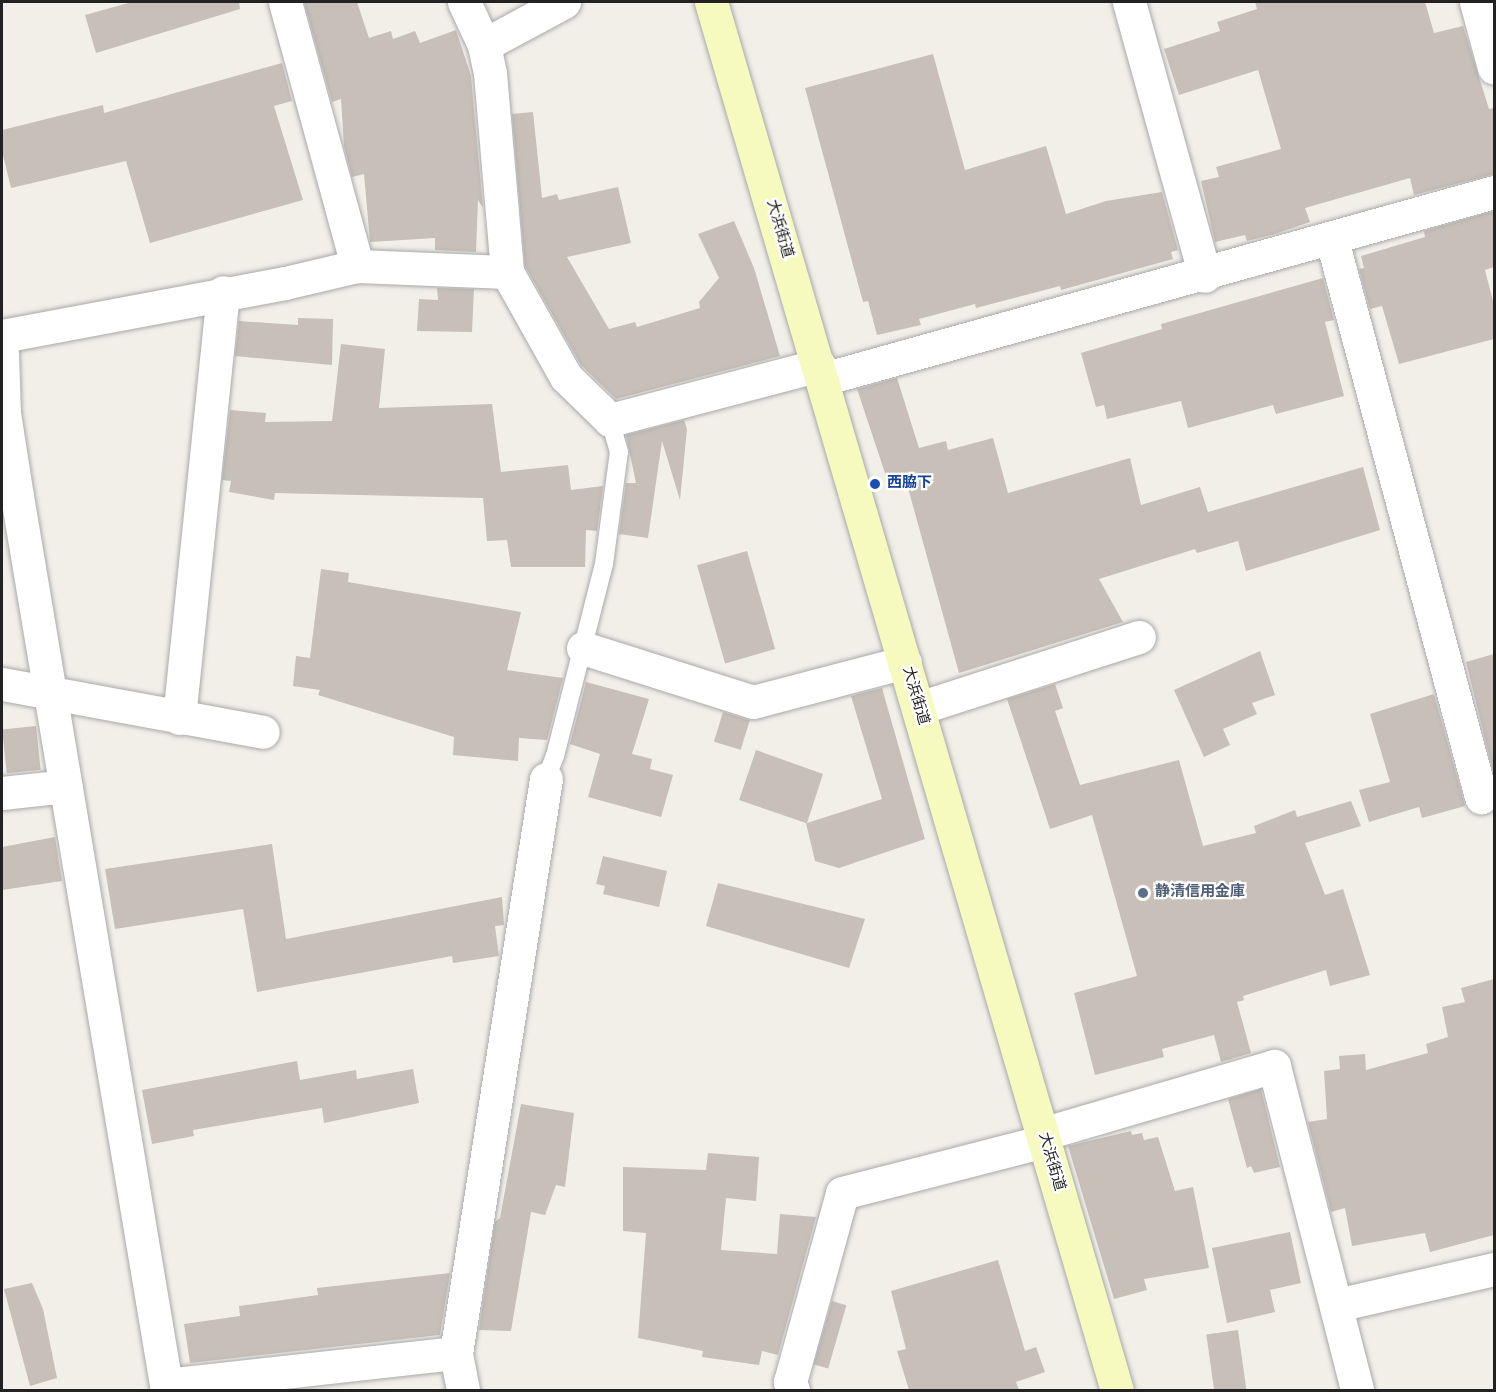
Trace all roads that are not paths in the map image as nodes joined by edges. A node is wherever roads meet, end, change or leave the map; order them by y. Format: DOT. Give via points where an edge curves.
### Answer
graph roads {
  1 [pos="285,2"];
  2 [pos="464,2"];
  3 [pos="564,2"];
  4 [pos="711,2"];
  5 [pos="1129,2"];
  6 [pos="1476,2"];
  7 [pos="484,45"];
  8 [pos="1494,68"];
  9 [pos="1494,192"];
  10 [pos="1332,240"];
  11 [pos="357,266"];
  12 [pos="507,272"];
  13 [pos="1205,276"];
  14 [pos="223,292"];
  15 [pos="2,336"];
  16 [pos="2,353"];
  17 [pos="821,372"];
  18 [pos="610,420"];
  19 [pos="1139,637"];
  20 [pos="583,648"];
  21 [pos="905,662"];
  22 [pos="2,684"];
  23 [pos="51,695"];
  24 [pos="919,708"];
  25 [pos="179,718"];
  26 [pos="263,732"];
  27 [pos="546,779"];
  28 [pos="66,786"];
  29 [pos="2,793"];
  30 [pos="1482,797"];
  31 [pos="1043,1137"];
  32 [pos="1494,1269"];
  33 [pos="1337,1305"];
  34 [pos="456,1353"];
  35 [pos="167,1388"];
  36 [pos="463,1390"];
  37 [pos="793,1390"];
  38 [pos="1117,1390"];
  39 [pos="1357,1390"];
  1 -- 11 [label="street"];
  2 -- 7 [label="street"];
  3 -- 7 [label="street"];
  4 -- 17 [label="street, 大浜街道"];
  5 -- 13 [label="street"];
  6 -- 8 [label="street"];
  7 -- 12 [label="street"];
  9 -- 10 [label="street"];
  10 -- 13 [label="street"];
  10 -- 30 [label="street"];
  11 -- 12 [label="street"];
  11 -- 14 [label="street"];
  12 -- 18 [label="street" via="566,376"];
  13 -- 17 [label="street"];
  14 -- 15 [label="street"];
  14 -- 25 [label="street"];
  16 -- 23 [label="street" via="4,412"];
  17 -- 18 [label="street"];
  17 -- 21 [label="street, 大浜街道"];
  18 -- 20 [label="lane" via="619,452 604,564"];
  19 -- 24 [label="street"];
  20 -- 21 [label="street" via="753,702"];
  20 -- 27 [label="lane"];
  21 -- 24 [label="street, 大浜街道"];
  22 -- 23 [label="street"];
  23 -- 25 [label="street"];
  23 -- 28 [label="street"];
  24 -- 31 [label="street, 大浜街道"];
  25 -- 26 [label="street"];
  27 -- 34 [label="street"];
  28 -- 29 [label="street"];
  28 -- 35 [label="street"];
  31 -- 33 [label="street" via="1274,1066"];
  31 -- 37 [label="street" via="842,1193 790,1382"];
  31 -- 38 [label="street, 大浜街道"];
  32 -- 33 [label="street"];
  33 -- 39 [label="street"];
  34 -- 35 [label="street"];
  34 -- 36 [label="street"];
}
